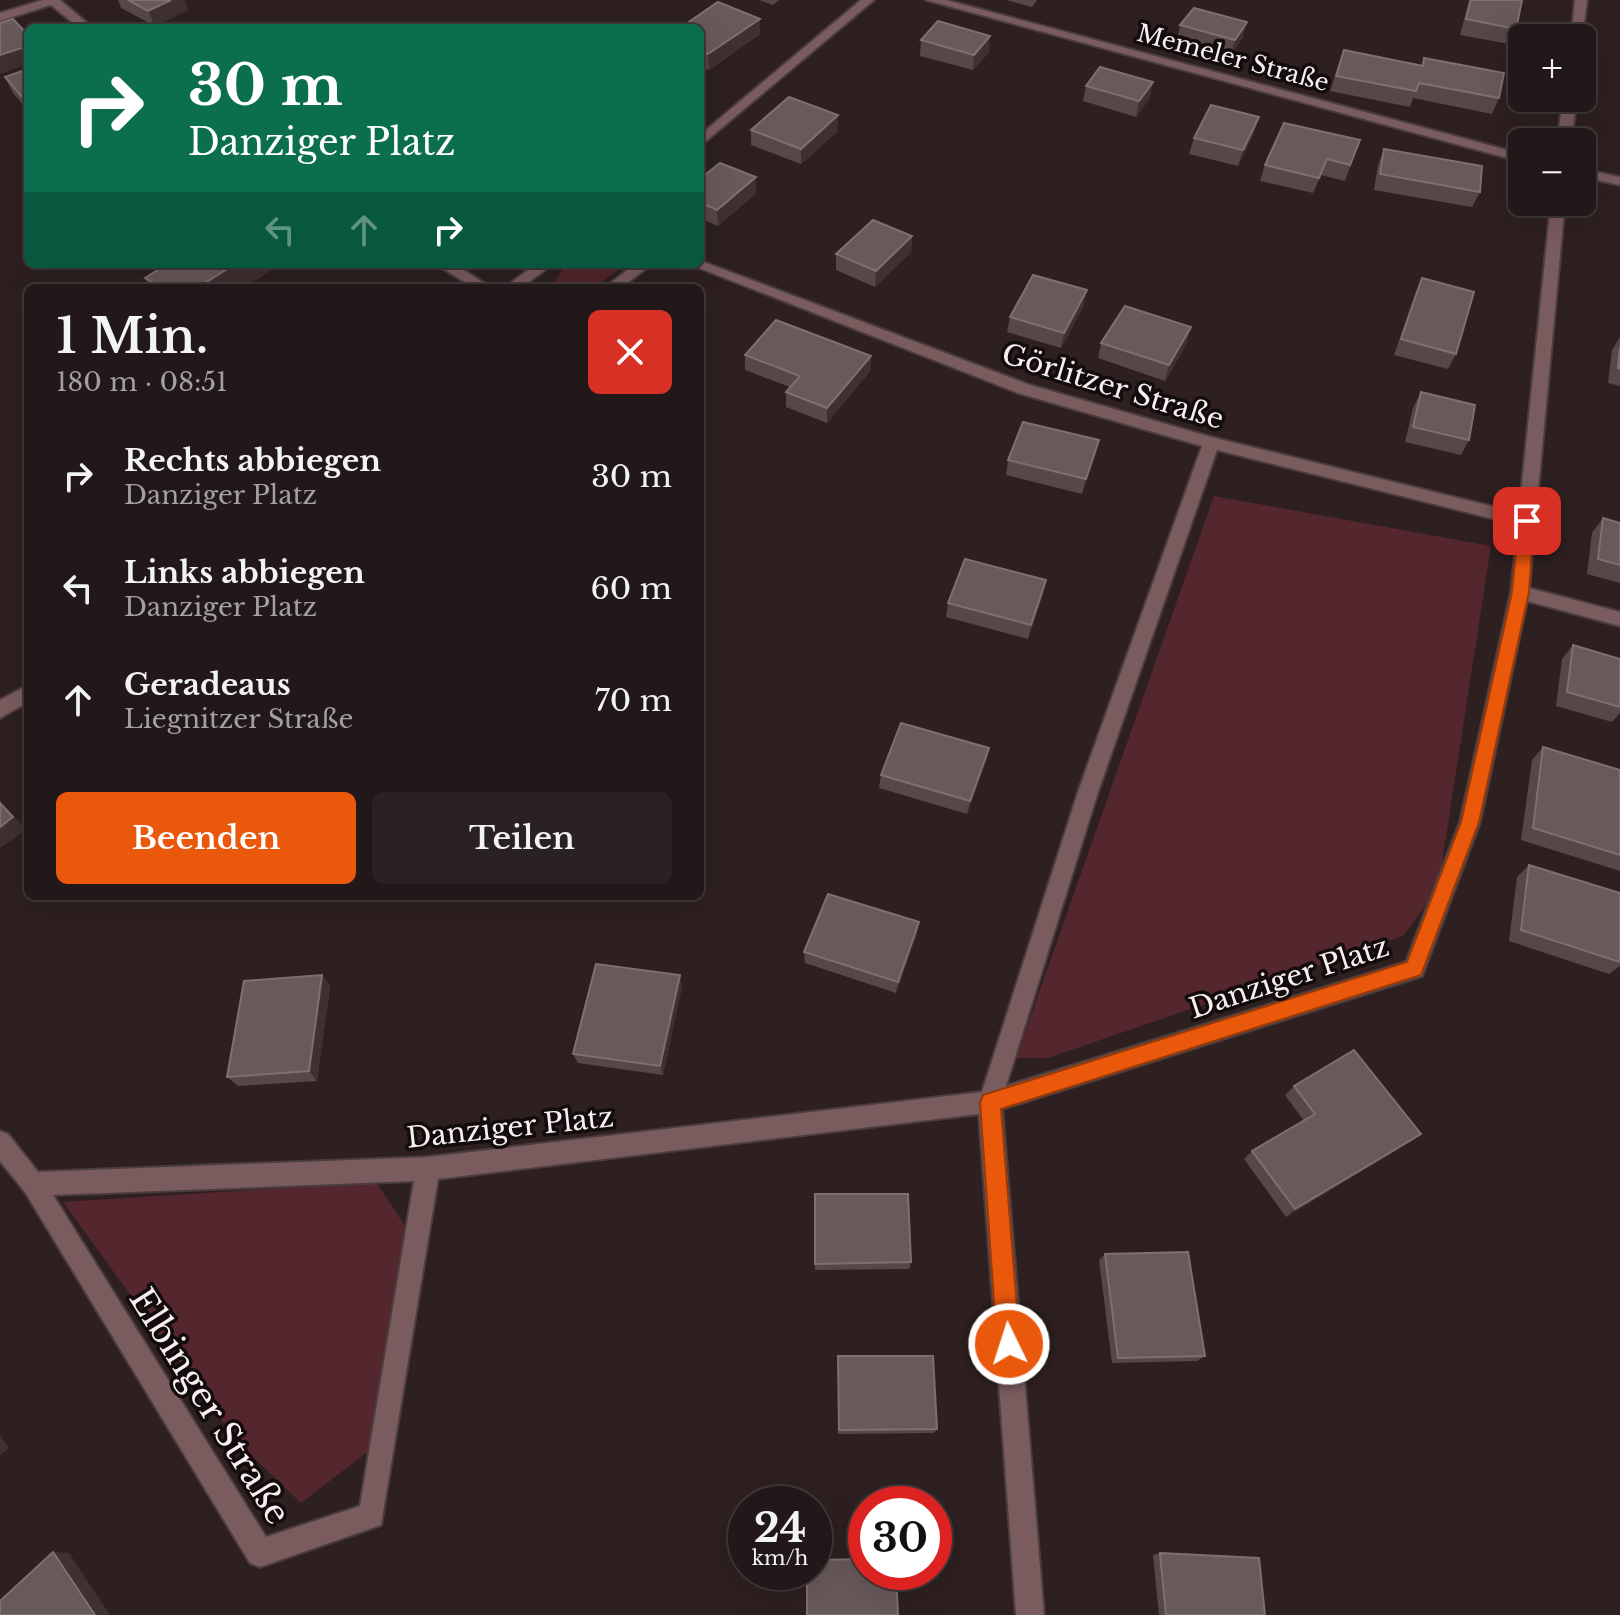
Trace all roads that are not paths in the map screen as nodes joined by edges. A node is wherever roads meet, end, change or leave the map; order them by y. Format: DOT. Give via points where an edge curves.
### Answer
graph roads {
  1 [pos="53,0"];
  2 [pos="868,0"];
  3 [pos="932,0"];
  4 [pos="1581,0"];
  5 [pos="0,17"];
  6 [pos="82,24"];
  7 [pos="1578,24"];
  8 [pos="704,139"];
  9 [pos="1508,154"];
  10 [pos="1596,176"];
  11 [pos="1620,181"];
  12 [pos="1557,216"];
  13 [pos="704,267"];
  14 [pos="450,268"];
  15 [pos="540,268"];
  16 [pos="639,268"];
  17 [pos="478,284"];
  18 [pos="517,284"];
  19 [pos="617,284"];
  20 [pos="1211,443"];
  21 [pos="1527,521"];
  22 [pos="1520,592"];
  23 [pos="1620,619"];
  24 [pos="24,695"];
  25 [pos="0,710"];
  26 [pos="990,1102"];
  27 [pos="0,1142"];
  28 [pos="428,1169"];
  29 [pos="33,1184"];
  30 [pos="1030,1615"];
  1 -- 5 [label="street"];
  1 -- 6 [label="street"];
  2 -- 8 [label="street"];
  3 -- 9 [label="street, Memeler Straße"];
  4 -- 7 [label="street"];
  10 -- 11 [label="street"];
  12 -- 21 [label="street"];
  13 -- 20 [label="street, Görlitzer Straße" via="1024,389"];
  14 -- 17 [label="street"];
  15 -- 18 [label="street"];
  16 -- 19 [label="street"];
  20 -- 21 [label="street, Görlitzer Straße"];
  20 -- 26 [label="street" via="1088,792"];
  21 -- 22 [label="street"];
  22 -- 23 [label="street"];
  22 -- 26 [label="street, Danziger Platz" via="1470,822 1414,969"];
  24 -- 25 [label="street"];
  26 -- 28 [label="street, Danziger Platz"];
  26 -- 30 [label="street"];
  27 -- 29 [label="street, Elbinger Straße"];
  28 -- 29 [label="street, Danziger Platz"];
  28 -- 29 [label="street, Elbinger Straße" via="372,1516 260,1553"];
}
